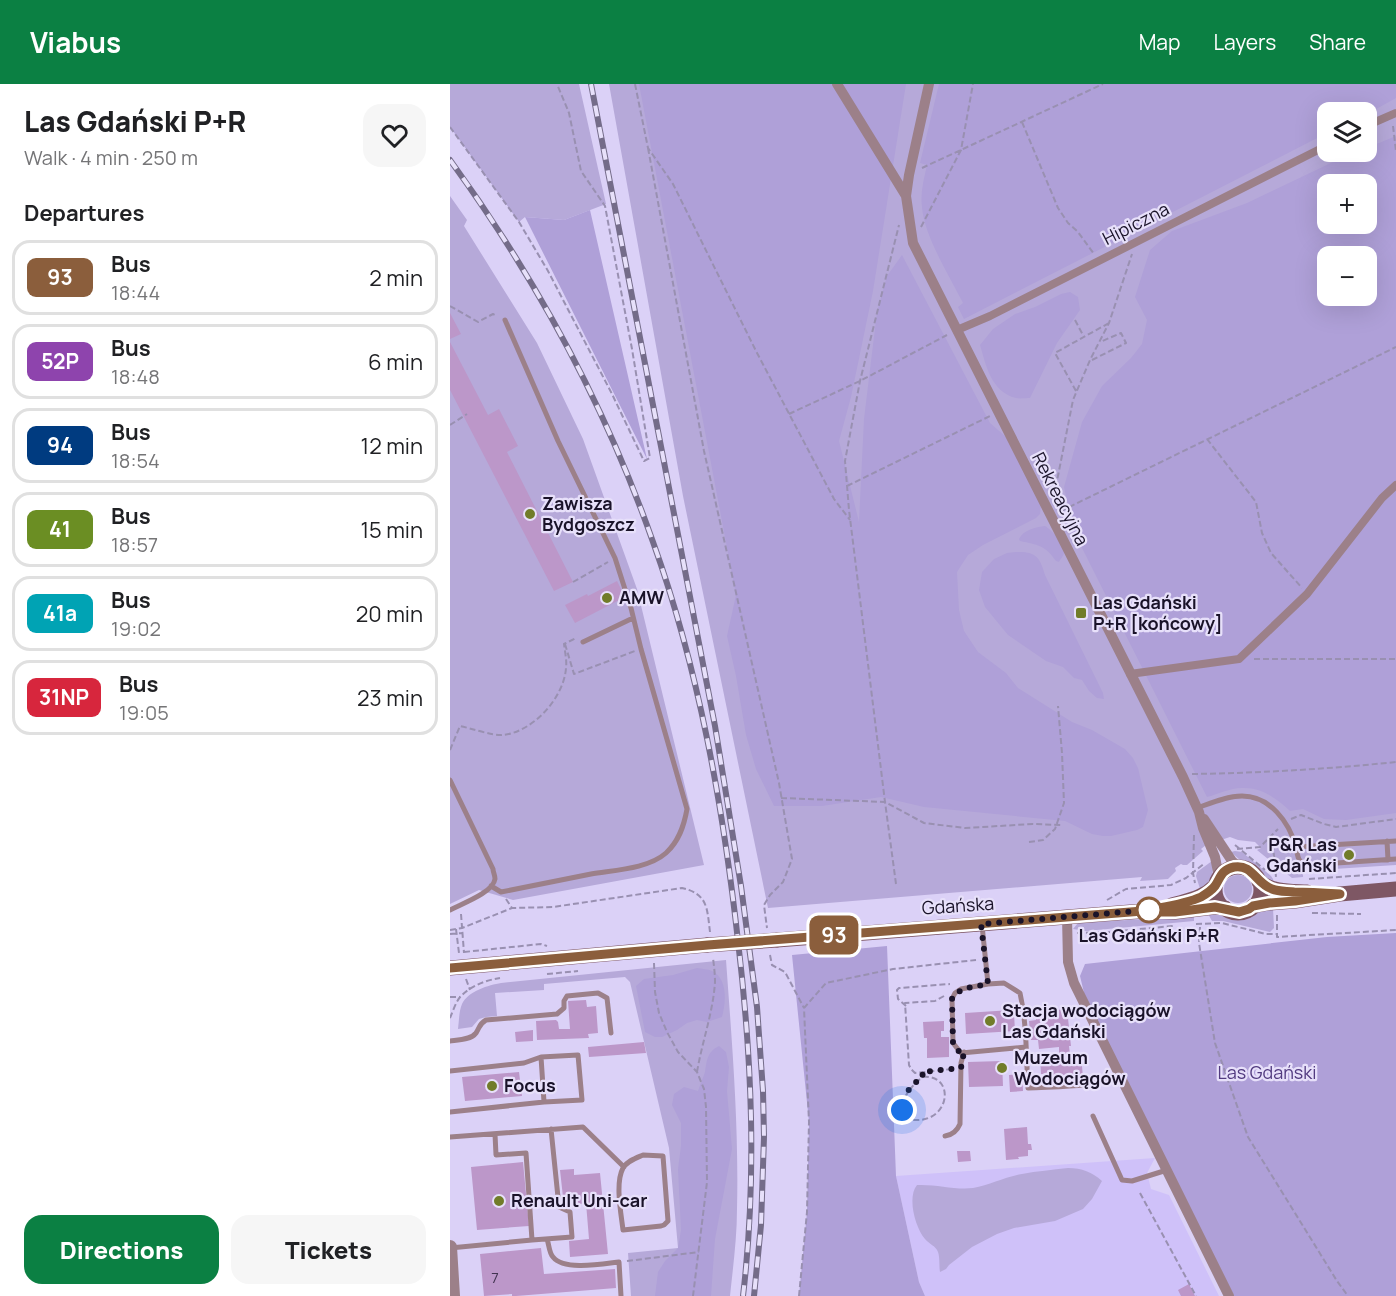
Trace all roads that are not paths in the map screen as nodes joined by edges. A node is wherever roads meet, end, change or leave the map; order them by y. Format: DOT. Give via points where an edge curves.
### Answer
graph roads {
  1 [pos="837,84"];
  2 [pos="929,84"];
  3 [pos="1394,114"];
  4 [pos="1377,121"];
  5 [pos="1317,151"];
  6 [pos="906,196"];
  7 [pos="505,320"];
  8 [pos="957,330"];
  9 [pos="1396,485"];
  10 [pos="633,618"];
  11 [pos="583,642"];
  12 [pos="1130,674"];
  13 [pos="450,780"];
  14 [pos="1198,810"];
  15 [pos="1396,840"];
  16 [pos="1387,841"];
  17 [pos="1296,847"];
  18 [pos="1396,859"];
  19 [pos="1388,860"];
  20 [pos="1239,867"];
  21 [pos="1217,881"];
  22 [pos="1259,882"];
  23 [pos="491,886"];
  24 [pos="1396,889"];
  25 [pos="1340,894"];
  26 [pos="1253,906"];
  27 [pos="1225,908"];
  28 [pos="450,910"];
  29 [pos="1143,911"];
  30 [pos="1066,917"];
  31 [pos="981,924"];
  32 [pos="454,962"];
  33 [pos="988,984"];
  34 [pos="611,1033"];
  35 [pos="450,1041"];
  36 [pos="1026,1047"];
  37 [pos="964,1052"];
  38 [pos="541,1057"];
  39 [pos="450,1071"];
  40 [pos="1118,1072"];
  41 [pos="544,1102"];
  42 [pos="450,1112"];
  43 [pos="1093,1116"];
  44 [pos="550,1129"];
  45 [pos="495,1134"];
  46 [pos="945,1136"];
  47 [pos="450,1137"];
  48 [pos="624,1167"];
  49 [pos="1167,1170"];
  50 [pos="547,1239"];
  51 [pos="532,1240"];
  52 [pos="450,1248"];
  53 [pos="453,1296"];
  54 [pos="621,1296"];
  55 [pos="1229,1296"];
  1 -- 6 [label="street, Rekreacyjna"];
  2 -- 6 [label="street, Rekreacyjna"];
  3 -- 4 [label="street"];
  5 -- 8 [label="street, Hipiczna"];
  6 -- 8 [label="street, Rekreacyjna" via="913,243"];
  7 -- 10 [label="lane" via="615,558"];
  8 -- 12 [label="street, Rekreacyjna"];
  9 -- 12 [label="street" via="1307,594 1239,659"];
  10 -- 11 [label="lane"];
  10 -- 23 [label="lane" via="687,808 680,836 665,854 629,868 501,892"];
  12 -- 14 [label="street, Rekreacyjna"];
  13 -- 23 [label="lane" via="493,868 495,879"];
  14 -- 17 [label="lane" via="1233,797 1262,801 1282,819"];
  14 -- 20 [label="street, Rekreacyjna"];
  14 -- 21 [label="street, Rekreacyjna" via="1215,857"];
  15 -- 16 [label="lane"];
  16 -- 17 [label="lane"];
  16 -- 19 [label="lane"];
  17 -- 19 [label="lane" via="1298,860 1307,865"];
  18 -- 19 [label="lane"];
  20 -- 21 [label="main road" via="1227,869"];
  20 -- 22 [label="main road" via="1251,872"];
  21 -- 27 [label="main road" via="1217,898"];
  21 -- 29 [label="main road, Gdańska" via="1200,897"];
  22 -- 25 [label="main road" via="1277,891"];
  22 -- 26 [label="main road" via="1260,895"];
  23 -- 28 [label="lane"];
  24 -- 25 [label="main road"];
  25 -- 26 [label="main road"];
  26 -- 27 [label="main road" via="1239,912"];
  27 -- 29 [label="main road, Gdańska"];
  29 -- 30 [label="main road, Gdańska"];
  30 -- 31 [label="main road, Gdańska"];
  30 -- 40 [label="street" via="1068,962 1074,983"];
  31 -- 32 [label="main road, Gdańska, bridge"];
  31 -- 33 [label="lane"];
  33 -- 36 [label="lane" via="1004,983 1020,993"];
  33 -- 37 [label="lane" via="961,989 952,999 953,1043 960,1053"];
  34 -- 35 [label="lane" via="607,998 598,993 567,996 564,1008 556,1014 486,1020 469,1038"];
  36 -- 37 [label="lane"];
  36 -- 40 [label="lane" via="1028,1088 1095,1083"];
  37 -- 46 [label="lane" via="960,1124 957,1131"];
  38 -- 39 [label="lane" via="524,1063"];
  38 -- 41 [label="lane"];
  38 -- 41 [label="lane" via="578,1055 582,1100"];
  40 -- 49 [label="street"];
  41 -- 42 [label="lane"];
  43 -- 49 [label="lane" via="1122,1180 1132,1181"];
  44 -- 45 [label="lane"];
  44 -- 48 [label="lane" via="584,1127"];
  44 -- 50 [label="lane" via="559,1207 570,1212 572,1237"];
  45 -- 47 [label="lane"];
  45 -- 51 [label="lane" via="496,1155 526,1153"];
  48 -- 48 [label="lane" via="643,1155 663,1156 668,1221 664,1225 623,1230 619,1181"];
  49 -- 55 [label="street"];
  50 -- 51 [label="lane"];
  50 -- 54 [label="lane" via="552,1256 561,1263 578,1266 618,1262"];
  51 -- 52 [label="lane"];
  52 -- 53 [label="street"];
}
